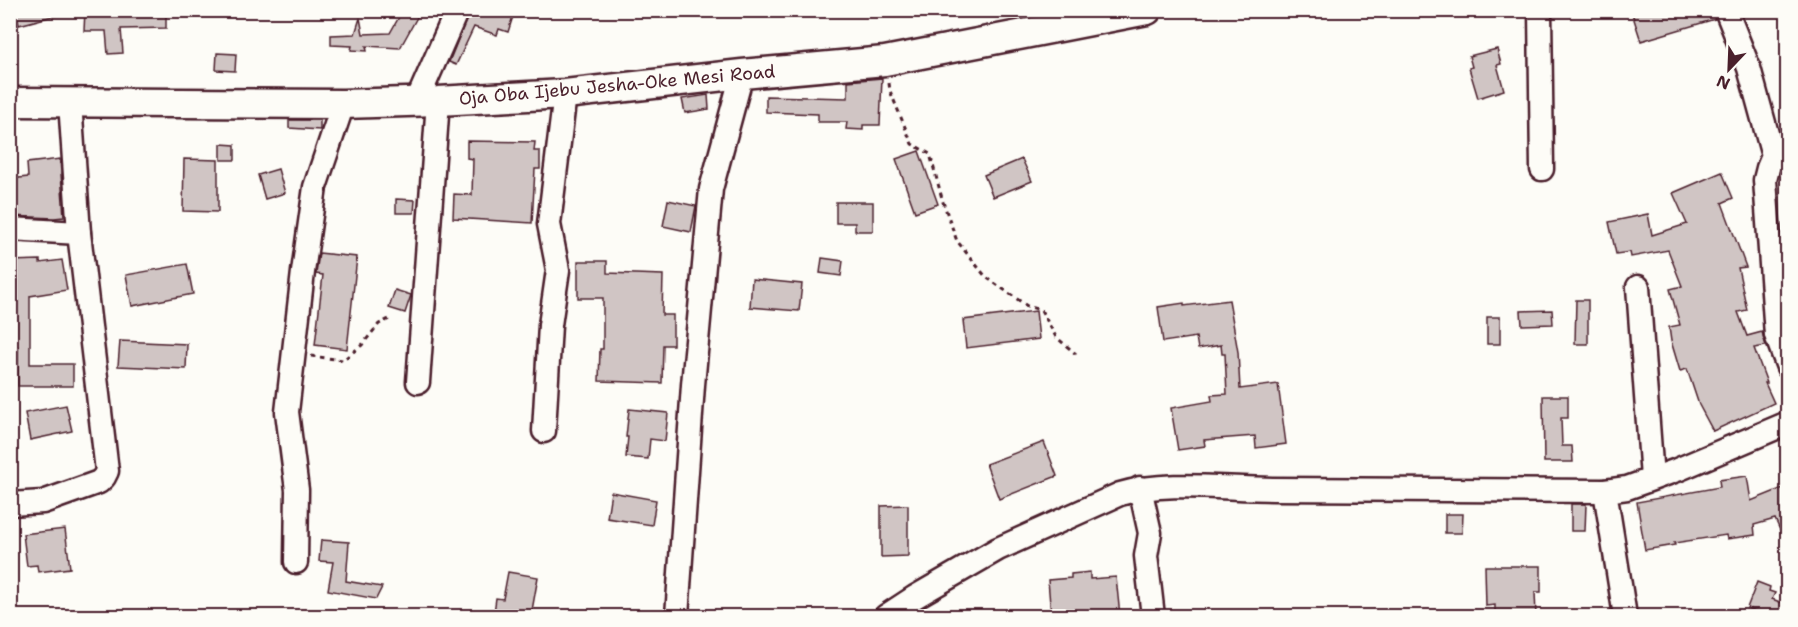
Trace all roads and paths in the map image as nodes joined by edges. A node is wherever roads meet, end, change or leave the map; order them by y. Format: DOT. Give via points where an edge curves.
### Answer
graph roads {
  1 [pos="457,10"];
  2 [pos="1147,10"];
  3 [pos="1540,10"];
  4 [pos="1726,10"];
  5 [pos="885,61"];
  6 [pos="742,74"];
  7 [pos="565,94"];
  8 [pos="12,98"];
  9 [pos="428,101"];
  10 [pos="70,102"];
  11 [pos="343,104"];
  12 [pos="1780,152"];
  13 [pos="1542,169"];
  14 [pos="10,229"];
  15 [pos="79,233"];
  16 [pos="1638,287"];
  17 [pos="389,319"];
  18 [pos="294,352"];
  19 [pos="1076,354"];
  20 [pos="1788,367"];
  21 [pos="418,382"];
  22 [pos="1788,423"];
  23 [pos="544,431"];
  24 [pos="1652,478"];
  25 [pos="1140,488"];
  26 [pos="1605,491"];
  27 [pos="10,504"];
  28 [pos="296,562"];
  29 [pos="677,616"];
  30 [pos="886,616"];
  31 [pos="1153,616"];
  32 [pos="1625,616"];
  1 -- 9 [label="street"];
  2 -- 5 [label="main road, Oja Oba Ijebu Jesha-Oke Mesi Road"];
  3 -- 13 [label="street"];
  4 -- 12 [label="street"];
  5 -- 6 [label="main road, Oja Oba Ijebu Jesha-Oke Mesi Road"];
  5 -- 19 [label="path" via="890,91 912,144 930,154 957,241 986,277 1027,306 1041,310 1056,337"];
  6 -- 7 [label="main road, Oja Oba Ijebu Jesha-Oke Mesi Road"];
  6 -- 29 [label="street" via="711,189"];
  7 -- 9 [label="main road, Oja Oba Ijebu Jesha-Oke Mesi Road"];
  7 -- 23 [label="street" via="549,224 558,270 550,325"];
  8 -- 10 [label="main road, Oja Oba Ijebu Jesha-Oke Mesi Road"];
  9 -- 11 [label="main road, Oja Oba Ijebu Jesha-Oke Mesi Road"];
  9 -- 21 [label="street"];
  10 -- 11 [label="main road, Oja Oba Ijebu Jesha-Oke Mesi Road"];
  10 -- 15 [label="street"];
  11 -- 18 [label="street" via="315,187"];
  12 -- 20 [label="street" via="1768,168 1765,180 1776,335"];
  14 -- 15 [label="street"];
  15 -- 27 [label="street" via="107,471 99,482 43,502"];
  16 -- 24 [label="street"];
  17 -- 18 [label="path" via="343,360"];
  18 -- 28 [label="street" via="287,412 297,490"];
  22 -- 24 [label="street"];
  24 -- 26 [label="street"];
  25 -- 26 [label="street"];
  25 -- 30 [label="street" via="998,549"];
  25 -- 31 [label="street" via="1150,532 1146,556"];
  26 -- 32 [label="street"];
}
